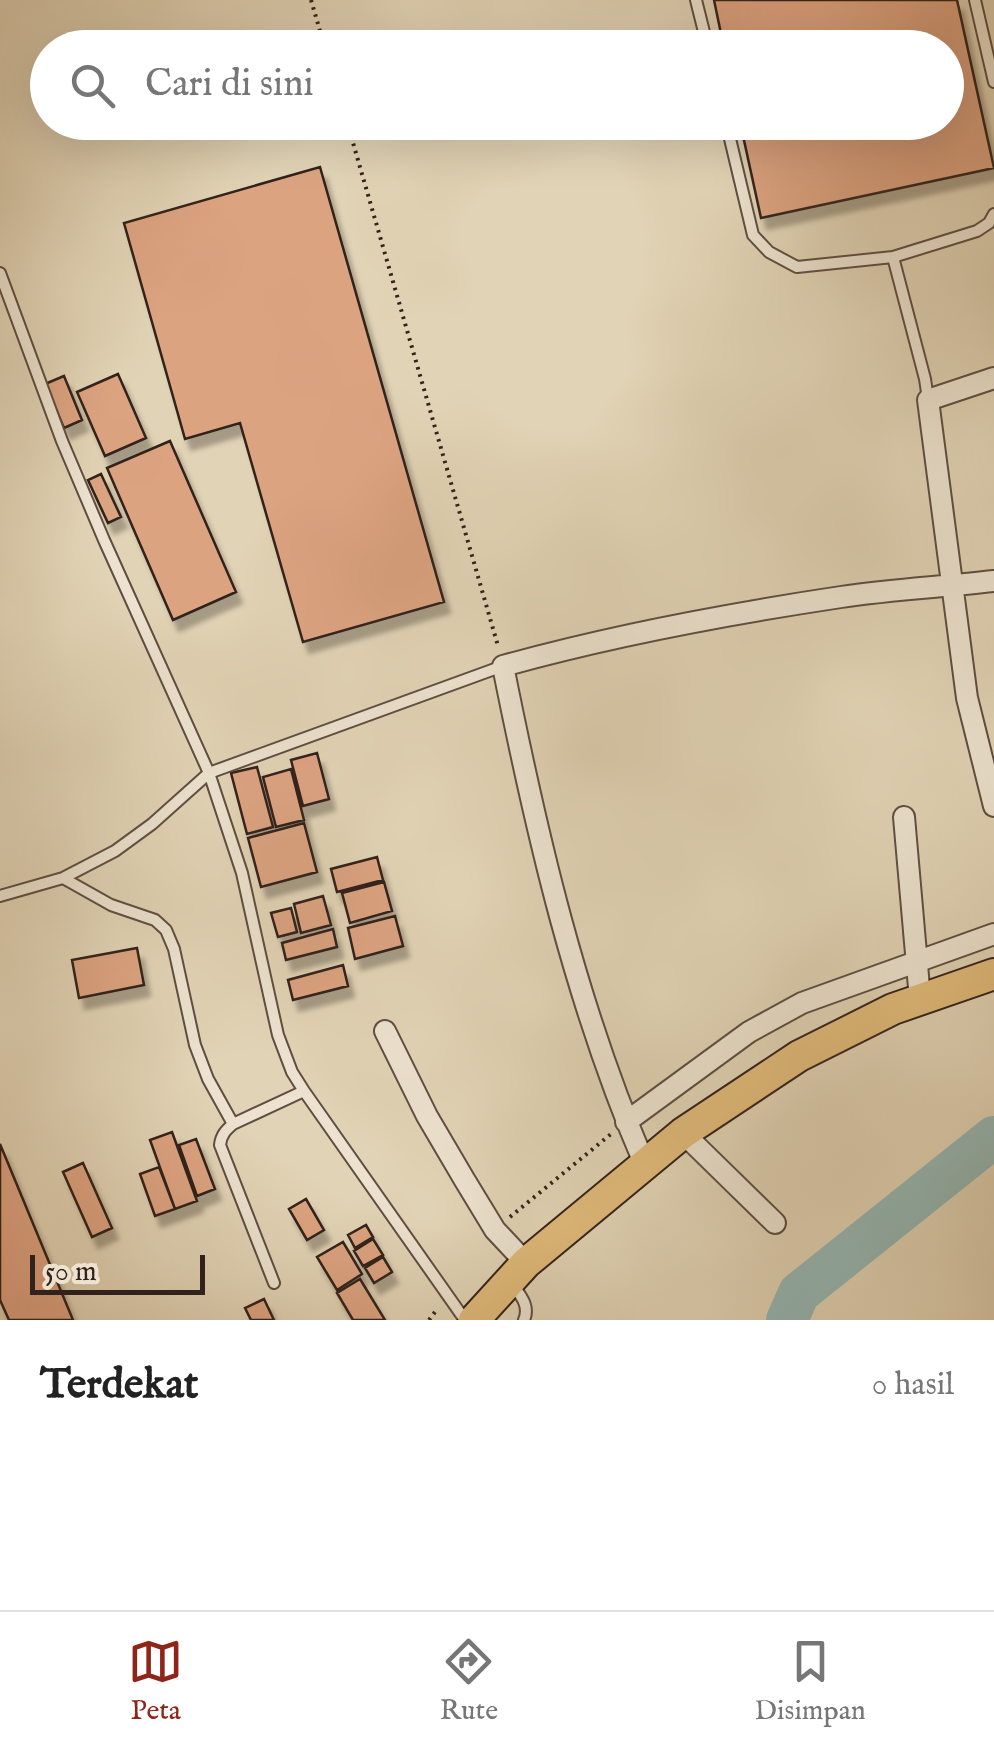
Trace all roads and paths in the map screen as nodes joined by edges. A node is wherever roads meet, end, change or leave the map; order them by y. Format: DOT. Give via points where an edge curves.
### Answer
graph roads {
  1 [pos="311,0"];
  2 [pos="696,0"];
  3 [pos="975,0"];
  4 [pos="320,30"];
  5 [pos="704,30"];
  6 [pos="994,82"];
  7 [pos="352,140"];
  8 [pos="730,140"];
  9 [pos="994,214"];
  10 [pos="893,257"];
  11 [pos="0,273"];
  12 [pos="994,378"];
  13 [pos="928,400"];
  14 [pos="994,581"];
  15 [pos="952,586"];
  16 [pos="503,666"];
  17 [pos="210,773"];
  18 [pos="994,806"];
  19 [pos="904,816"];
  20 [pos="62,878"];
  21 [pos="0,896"];
  22 [pos="994,934"];
  23 [pos="915,961"];
  24 [pos="994,974"];
  25 [pos="920,999"];
  26 [pos="385,1031"];
  27 [pos="304,1091"];
  28 [pos="626,1122"];
  29 [pos="233,1124"];
  30 [pos="683,1133"];
  31 [pos="644,1165"];
  32 [pos="774,1224"];
  33 [pos="495,1230"];
  34 [pos="518,1272"];
  35 [pos="274,1282"];
  36 [pos="464,1320"];
  37 [pos="474,1320"];
  38 [pos="524,1320"];
  1 -- 4 [label="path"];
  2 -- 5 [label="lane"];
  3 -- 6 [label="lane"];
  7 -- 16 [label="path"];
  8 -- 10 [label="lane" via="754,234 768,252 797,267"];
  9 -- 10 [label="lane" via="977,231"];
  10 -- 13 [label="lane"];
  11 -- 17 [label="lane" via="62,441"];
  12 -- 13 [label="street"];
  13 -- 15 [label="street"];
  14 -- 15 [label="street"];
  15 -- 16 [label="street" via="845,596 671,626"];
  15 -- 18 [label="street" via="967,698"];
  16 -- 17 [label="lane"];
  16 -- 28 [label="street" via="573,969"];
  17 -- 20 [label="lane" via="115,851"];
  17 -- 27 [label="lane" via="242,873 278,1035"];
  19 -- 23 [label="street"];
  20 -- 21 [label="lane"];
  20 -- 29 [label="lane" via="166,930 195,1044"];
  22 -- 23 [label="street"];
  23 -- 25 [label="street"];
  23 -- 28 [label="street" via="802,1003 748,1032"];
  24 -- 25 [label="main road"];
  25 -- 30 [label="main road" via="799,1056"];
  26 -- 33 [label="street"];
  27 -- 29 [label="lane"];
  27 -- 36 [label="lane"];
  28 -- 31 [label="street"];
  28 -- 33 [label="path"];
  29 -- 35 [label="lane" via="220,1145"];
  30 -- 31 [label="main road"];
  30 -- 32 [label="street"];
  31 -- 34 [label="main road"];
  33 -- 34 [label="street"];
  34 -- 37 [label="main road"];
  34 -- 38 [label="lane"];
}
